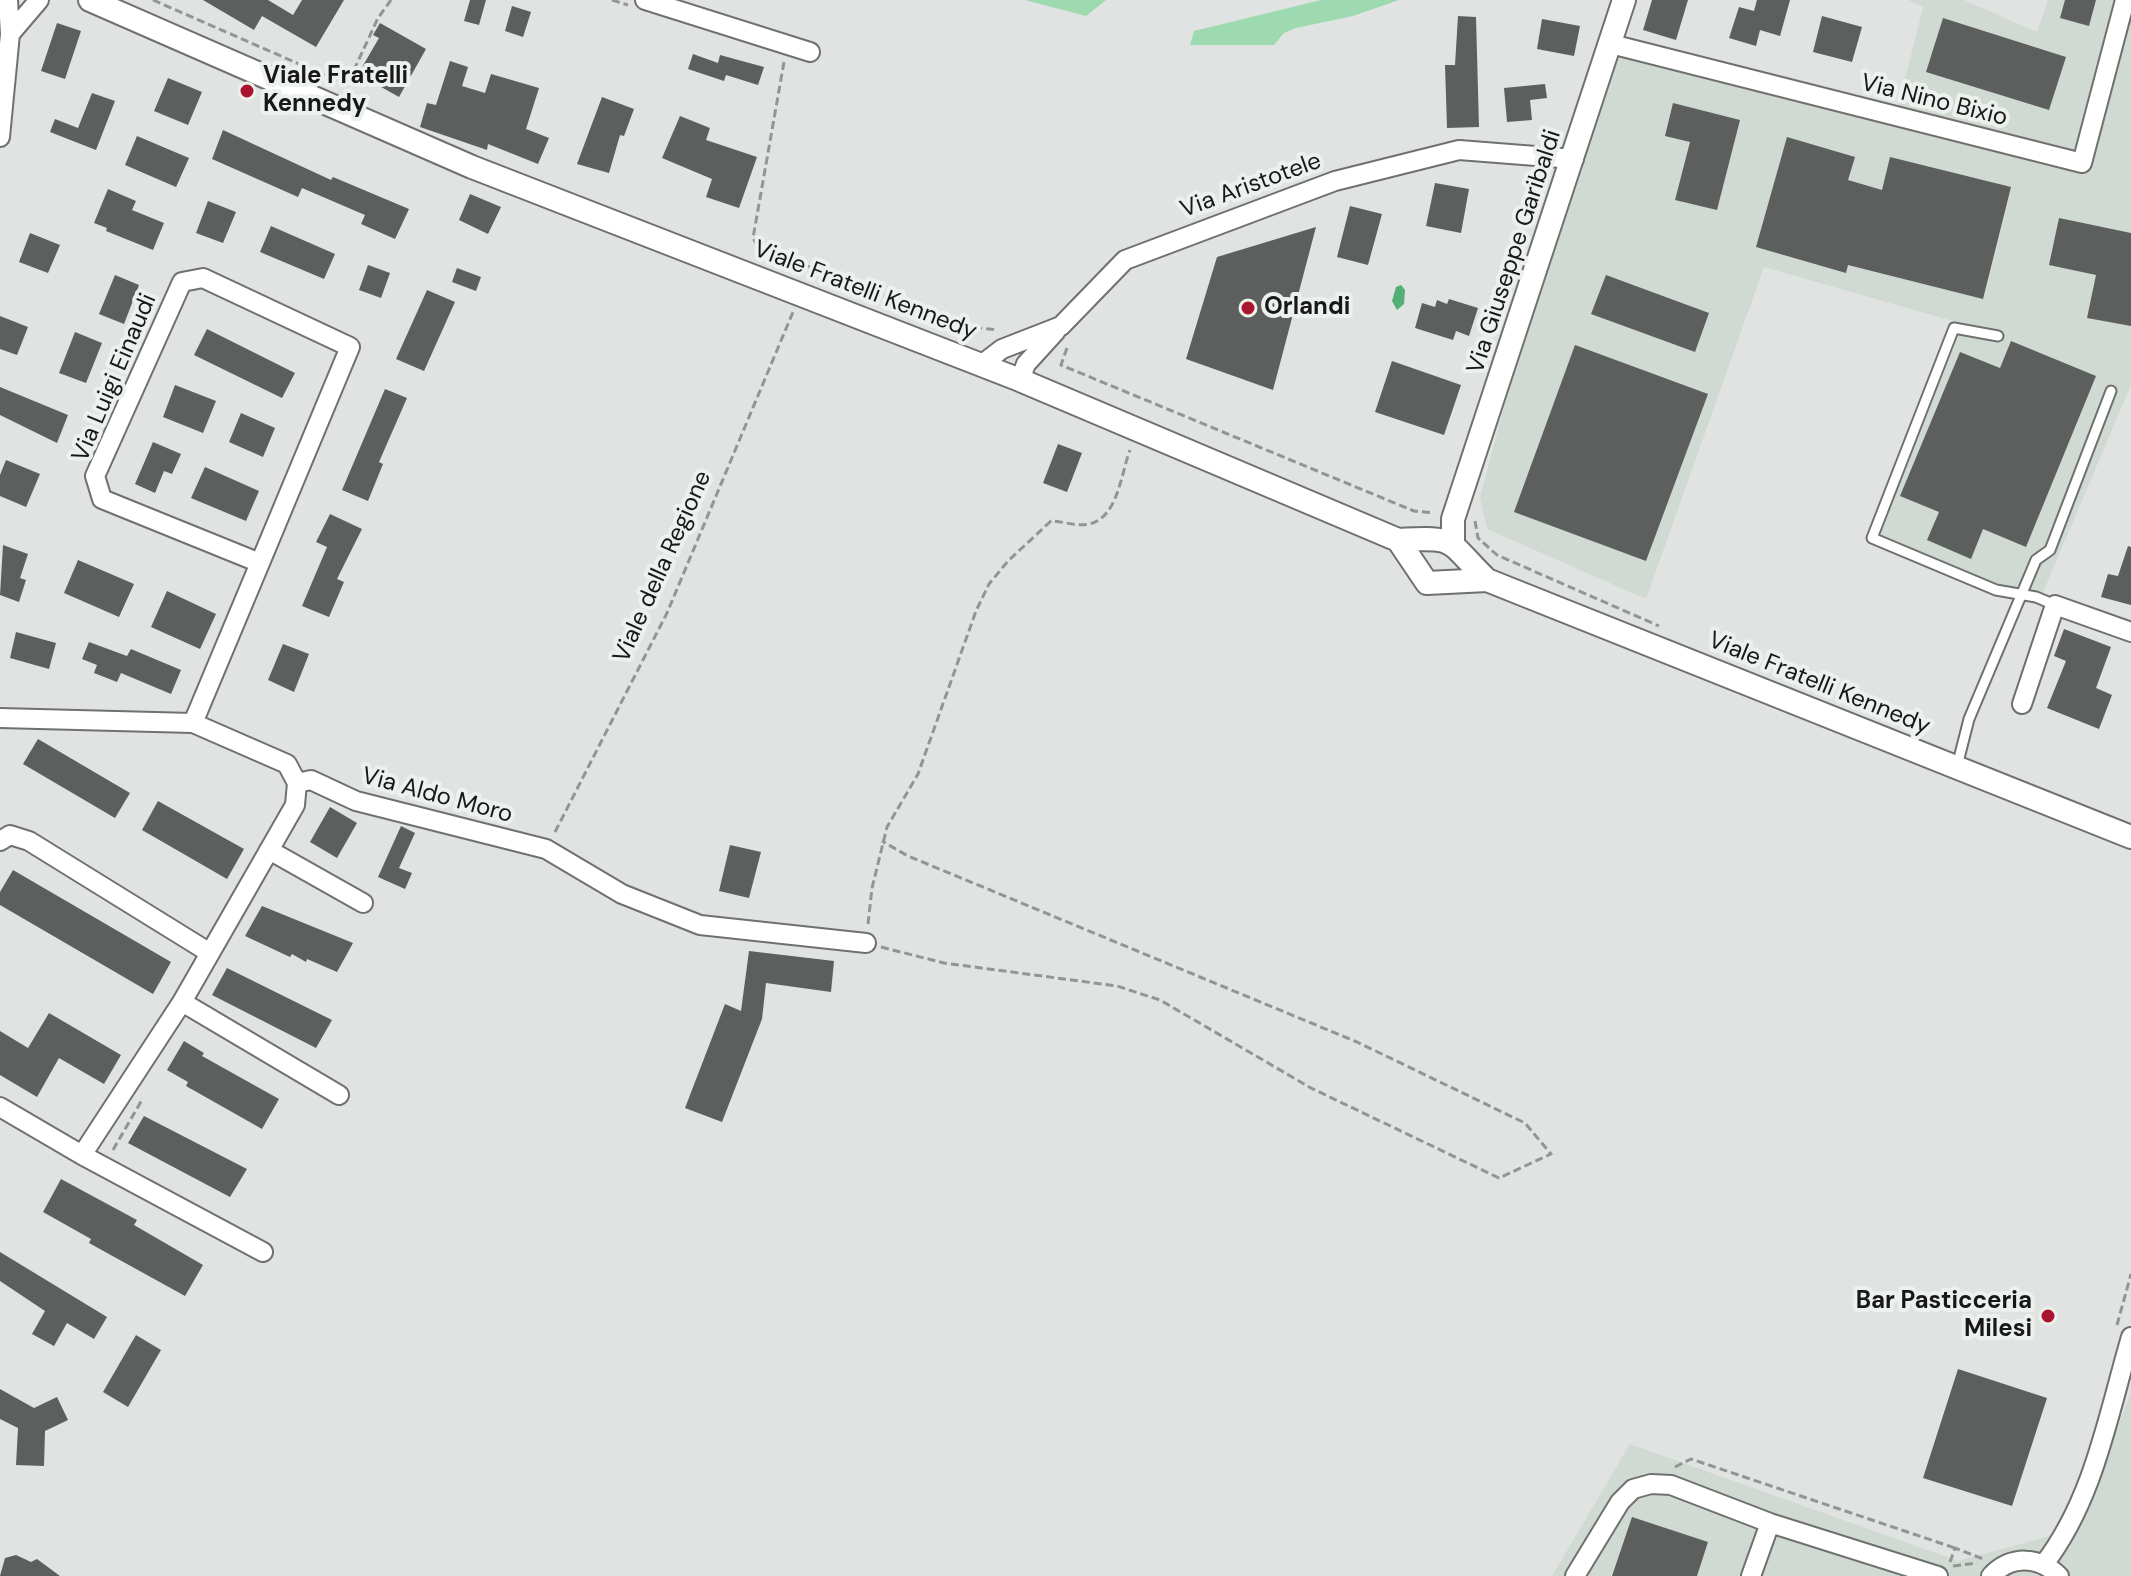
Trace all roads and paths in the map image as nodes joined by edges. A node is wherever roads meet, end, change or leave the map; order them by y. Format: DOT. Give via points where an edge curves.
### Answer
graph roads {
  1 [pos="8,0"];
  2 [pos="39,0"];
  3 [pos="90,0"];
  4 [pos="153,0"];
  5 [pos="391,0"];
  6 [pos="612,0"];
  7 [pos="1624,0"];
  8 [pos="2125,0"];
  9 [pos="644,4"];
  10 [pos="0,6"];
  11 [pos="10,34"];
  12 [pos="1611,44"];
  13 [pos="810,52"];
  14 [pos="785,55"];
  15 [pos="0,137"];
  16 [pos="1574,159"];
  17 [pos="801,294"];
  18 [pos="1061,326"];
  19 [pos="1011,327"];
  20 [pos="1998,336"];
  21 [pos="981,365"];
  22 [pos="1020,380"];
  23 [pos="2111,391"];
  24 [pos="1137,431"];
  25 [pos="1461,497"];
  26 [pos="1398,540"];
  27 [pos="1445,543"];
  28 [pos="260,563"];
  29 [pos="1415,569"];
  30 [pos="1487,580"];
  31 [pos="1445,584"];
  32 [pos="2023,596"];
  33 [pos="2055,605"];
  34 [pos="2131,632"];
  35 [pos="1681,657"];
  36 [pos="2022,704"];
  37 [pos="0,718"];
  38 [pos="193,723"];
  39 [pos="1957,766"];
  40 [pos="297,783"];
  41 [pos="2131,837"];
  42 [pos="0,841"];
  43 [pos="882,841"];
  44 [pos="546,849"];
  45 [pos="269,850"];
  46 [pos="363,903"];
  47 [pos="866,943"];
  48 [pos="210,953"];
  49 [pos="182,1002"];
  50 [pos="339,1095"];
  51 [pos="0,1107"];
  52 [pos="82,1155"];
  53 [pos="263,1252"];
  54 [pos="2131,1274"];
  55 [pos="2124,1331"];
  56 [pos="1770,1523"];
  57 [pos="1994,1553"];
  58 [pos="2044,1564"];
  59 [pos="1988,1568"];
  60 [pos="1575,1576"];
  61 [pos="1751,1576"];
  62 [pos="1938,1576"];
  63 [pos="2059,1576"];
  1 -- 11 [label="street"];
  2 -- 11 [label="street"];
  3 -- 17 [label="street, Viale Fratelli Kennedy" via="472,167"];
  4 -- 5 [label="path" via="347,85"];
  6 -- 9 [label="path"];
  7 -- 12 [label="street, Via Giuseppe Garibaldi"];
  8 -- 12 [label="street, Via Nino Bixio" via="2082,163"];
  9 -- 13 [label="street"];
  10 -- 11 [label="street"];
  11 -- 15 [label="street"];
  12 -- 16 [label="street, Via Giuseppe Garibaldi"];
  14 -- 19 [label="path" via="753,238 760,250 963,326"];
  16 -- 18 [label="street, Via Aristotele" via="1459,150 1335,181 1125,260"];
  16 -- 25 [label="street, Via Giuseppe Garibaldi"];
  17 -- 21 [label="street, Viale Fratelli Kennedy"];
  17 -- 44 [label="path, Viale della Regione" via="667,613"];
  18 -- 21 [label="street, Via Aristotele" via="1002,349"];
  18 -- 22 [label="street" via="1026,364"];
  18 -- 25 [label="path" via="1068,343 1061,365 1414,511 1431,514"];
  20 -- 32 [label="lane" via="1954,328 1872,538 1996,590"];
  21 -- 22 [label="street, Viale Fratelli Kennedy"];
  22 -- 24 [label="street, Viale Fratelli Kennedy"];
  23 -- 32 [label="lane" via="2050,550 2036,560"];
  24 -- 26 [label="street, Viale Fratelli Kennedy"];
  24 -- 43 [label="path" via="1113,505 1102,518 1090,524 1051,521 989,584 918,774"];
  25 -- 27 [label="street, Via Giuseppe Garibaldi"];
  25 -- 35 [label="path" via="1473,511 1478,538 1497,555 1657,623"];
  26 -- 27 [label="street, Viale Fratelli Kennedy"];
  26 -- 29 [label="street"];
  27 -- 29 [label="street" via="1417,550"];
  27 -- 30 [label="street, Viale Fratelli Kennedy"];
  27 -- 31 [label="street" via="1459,572"];
  28 -- 28 [label="street, Via Luigi Einaudi" via="102,499 95,476 182,282 203,278 350,347"];
  28 -- 38 [label="street, Via Luigi Einaudi"];
  29 -- 31 [label="street" via="1427,583"];
  30 -- 31 [label="street, Viale Fratelli Kennedy"];
  30 -- 35 [label="street, Viale Fratelli Kennedy"];
  32 -- 33 [label="lane"];
  32 -- 39 [label="lane" via="1969,719"];
  33 -- 34 [label="street"];
  33 -- 36 [label="street"];
  35 -- 39 [label="street, Viale Fratelli Kennedy"];
  37 -- 38 [label="street"];
  38 -- 40 [label="street" via="287,764"];
  39 -- 41 [label="street, Viale Fratelli Kennedy"];
  40 -- 44 [label="street, Via Aldo Moro" via="311,780 356,801"];
  40 -- 45 [label="street" via="295,805"];
  42 -- 48 [label="street" via="10,835 29,841"];
  43 -- 47 [label="path"];
  43 -- 47 [label="path" via="1357,1042 1525,1123 1551,1154 1499,1178 1311,1088 1160,1000 1117,986 944,963"];
  44 -- 47 [label="street, Via Aldo Moro" via="622,894 700,925"];
  45 -- 46 [label="street"];
  45 -- 48 [label="street"];
  48 -- 49 [label="street"];
  49 -- 50 [label="street"];
  49 -- 52 [label="street"];
  51 -- 52 [label="street"];
  52 -- 53 [label="street"];
  54 -- 55 [label="path"];
  55 -- 58 [label="street" via="2084,1496"];
  56 -- 60 [label="street" via="1671,1485 1651,1484 1633,1489 1620,1502"];
  56 -- 61 [label="street"];
  56 -- 62 [label="street"];
  57 -- 59 [label="path"];
  58 -- 59 [label="street" via="2012,1562"];
  58 -- 63 [label="street"];
  59 -- 59 [label="path" via="1958,1567 1949,1565 1955,1548"];
}
